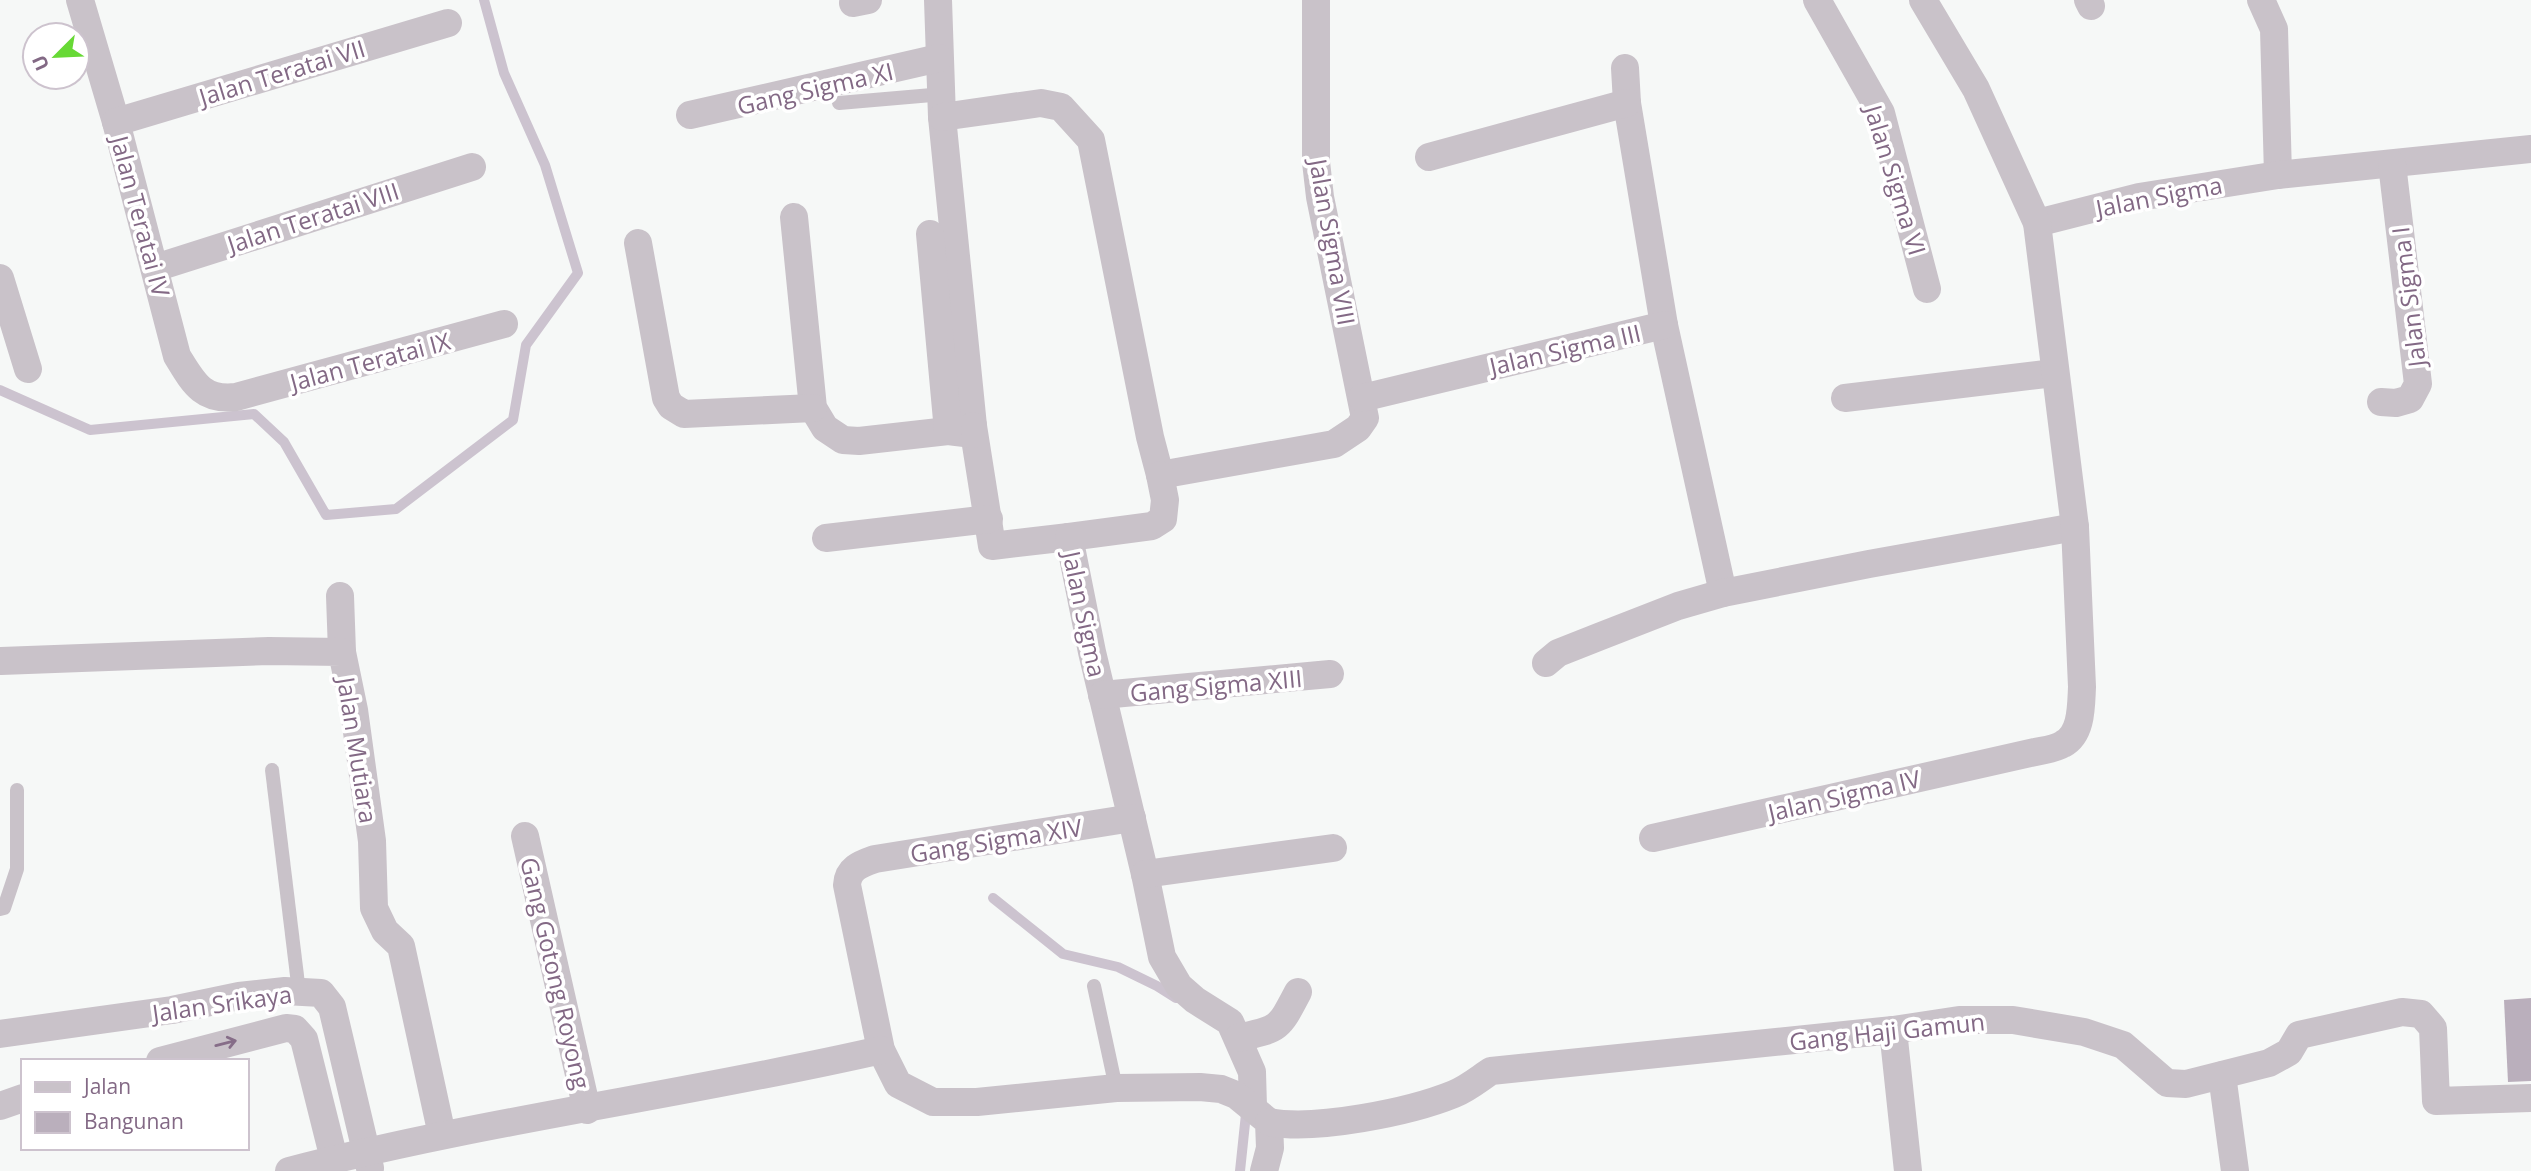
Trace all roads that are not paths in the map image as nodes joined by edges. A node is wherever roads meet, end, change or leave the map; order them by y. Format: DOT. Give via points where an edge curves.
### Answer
graph roads {
  1 [pos="80,0"];
  2 [pos="938,0"];
  3 [pos="1316,0"];
  4 [pos="1817,0"];
  5 [pos="1923,0"];
  6 [pos="2261,0"];
  7 [pos="448,23"];
  8 [pos="939,58"];
  9 [pos="1625,68"];
  10 [pos="942,87"];
  11 [pos="839,103"];
  12 [pos="1628,103"];
  13 [pos="690,116"];
  14 [pos="942,117"];
  15 [pos="116,122"];
  16 [pos="2531,149"];
  17 [pos="1429,157"];
  18 [pos="2392,163"];
  19 [pos="472,167"];
  20 [pos="2278,175"];
  21 [pos="794,217"];
  22 [pos="2037,223"];
  23 [pos="930,234"];
  24 [pos="638,243"];
  25 [pos="155,268"];
  26 [pos="0,278"];
  27 [pos="1927,289"];
  28 [pos="504,324"];
  29 [pos="1664,325"];
  30 [pos="28,369"];
  31 [pos="2054,373"];
  32 [pos="236,397"];
  33 [pos="1362,398"];
  34 [pos="1845,398"];
  35 [pos="2381,402"];
  36 [pos="813,408"];
  37 [pos="960,429"];
  38 [pos="1160,475"];
  39 [pos="989,519"];
  40 [pos="2075,527"];
  41 [pos="1069,537"];
  42 [pos="826,538"];
  43 [pos="1724,593"];
  44 [pos="340,596"];
  45 [pos="342,652"];
  46 [pos="1,661"];
  47 [pos="1546,663"];
  48 [pos="1330,674"];
  49 [pos="1102,695"];
  50 [pos="272,770"];
  51 [pos="17,790"];
  52 [pos="1132,818"];
  53 [pos="525,836"];
  54 [pos="1653,838"];
  55 [pos="1333,848"];
  56 [pos="1145,874"];
  57 [pos="0,909"];
  58 [pos="1094,986"];
  59 [pos="299,992"];
  60 [pos="1298,992"];
  61 [pos="1893,1030"];
  62 [pos="0,1034"];
  63 [pos="1238,1038"];
  64 [pos="881,1050"];
  65 [pos="168,1059"];
  66 [pos="2222,1075"];
  67 [pos="1116,1088"];
  68 [pos="2531,1098"];
  69 [pos="21,1099"];
  70 [pos="0,1106"];
  71 [pos="587,1110"];
  72 [pos="1261,1114"];
  73 [pos="442,1135"];
  74 [pos="334,1159"];
  75 [pos="369,1162"];
  76 [pos="289,1171"];
  77 [pos="1264,1171"];
  78 [pos="1908,1171"];
  79 [pos="2235,1171"];
  1 -- 15 [label="street, Jalan Teratai IV"];
  2 -- 8 [label="street, Jalan Sigma"];
  3 -- 33 [label="street, Jalan Sigma VIII" via="1316,162"];
  4 -- 27 [label="street, Jalan Sigma VI" via="1881,113"];
  5 -- 22 [label="street" via="1976,89"];
  6 -- 20 [label="street" via="2274,29"];
  7 -- 15 [label="street, Jalan Teratai VII"];
  8 -- 10 [label="street, Jalan Sigma"];
  8 -- 13 [label="street, Gang Sigma XI"];
  9 -- 12 [label="street"];
  10 -- 11 [label="lane" via="932,95"];
  10 -- 14 [label="street, Jalan Sigma"];
  12 -- 17 [label="street"];
  12 -- 29 [label="street"];
  14 -- 37 [label="street, Jalan Sigma"];
  14 -- 38 [label="street" via="1041,103 1061,107 1091,140"];
  15 -- 25 [label="street, Jalan Teratai IV"];
  16 -- 18 [label="street, Jalan Sigma"];
  18 -- 20 [label="street, Jalan Sigma"];
  18 -- 35 [label="street, Jalan Sigma I" via="2418,384 2410,399"];
  19 -- 25 [label="street, Jalan Teratai VIII"];
  20 -- 22 [label="street, Jalan Sigma" via="2139,197"];
  21 -- 36 [label="street"];
  22 -- 31 [label="street, Jalan Sigma IV"];
  23 -- 37 [label="street"];
  24 -- 36 [label="street" via="671,406 684,414"];
  25 -- 32 [label="street, Jalan Teratai IV" via="177,356 192,380 209,396"];
  26 -- 30 [label="street"];
  28 -- 32 [label="street, Jalan Teratai IX"];
  29 -- 33 [label="street, Jalan Sigma III"];
  29 -- 43 [label="street, Jalan Sigma III"];
  31 -- 34 [label="street"];
  31 -- 40 [label="street, Jalan Sigma IV"];
  33 -- 38 [label="street" via="1365,418 1334,444"];
  36 -- 37 [label="street" via="825,428 843,440"];
  37 -- 39 [label="street, Jalan Sigma"];
  38 -- 41 [label="street" via="1166,500 1163,519 1153,526"];
  39 -- 41 [label="street, Jalan Sigma" via="992,546"];
  39 -- 42 [label="street"];
  40 -- 43 [label="street"];
  40 -- 54 [label="street, Jalan Sigma IV" via="2081,712 2074,734 2064,744"];
  41 -- 49 [label="street, Jalan Sigma"];
  43 -- 47 [label="street" via="1601,636"];
  44 -- 45 [label="street"];
  45 -- 46 [label="street, Jalan Mutiara"];
  45 -- 73 [label="street, Jalan Mutiara" via="372,841 374,908 385,931 401,946"];
  48 -- 49 [label="street, Gang Sigma XIII"];
  49 -- 52 [label="street, Jalan Sigma"];
  50 -- 59 [label="lane"];
  51 -- 57 [label="lane" via="17,869"];
  52 -- 56 [label="street, Jalan Sigma"];
  52 -- 64 [label="street, Gang Sigma XIV" via="875,859 851,871 847,885"];
  53 -- 71 [label="street, Gang Gotong Royong"];
  55 -- 56 [label="street"];
  56 -- 63 [label="street, Jalan Sigma" via="1162,957 1179,986 1230,1022"];
  58 -- 67 [label="lane"];
  59 -- 62 [label="street, Jalan Srikaya" via="239,996"];
  59 -- 75 [label="street, Jalan Srikaya" via="321,993 332,1007"];
  60 -- 63 [label="street" via="1282,1022 1271,1030"];
  61 -- 66 [label="street, Gang Haji Gamun" via="1959,1020 2014,1020 2084,1032 2123,1045 2166,1083 2186,1084"];
  61 -- 72 [label="street, Gang Haji Gamun" via="1491,1071 1456,1094 1336,1122 1289,1126"];
  61 -- 78 [label="street"];
  63 -- 72 [label="street, Jalan Sigma" via="1252,1072"];
  64 -- 67 [label="street" via="898,1084 933,1102"];
  64 -- 71 [label="street"];
  65 -- 74 [label="street, one-way" via="295,1029 304,1039"];
  66 -- 68 [label="street, Gang Haji Gamun" via="2269,1063 2289,1052 2299,1035 2402,1012 2421,1014 2433,1028 2436,1101"];
  66 -- 79 [label="street"];
  67 -- 72 [label="street" via="1221,1089"];
  69 -- 70 [label="street"];
  71 -- 73 [label="street"];
  72 -- 77 [label="street, Jalan Sigma" via="1270,1148"];
  73 -- 75 [label="street"];
  74 -- 75 [label="street"];
  74 -- 76 [label="street"];
}
